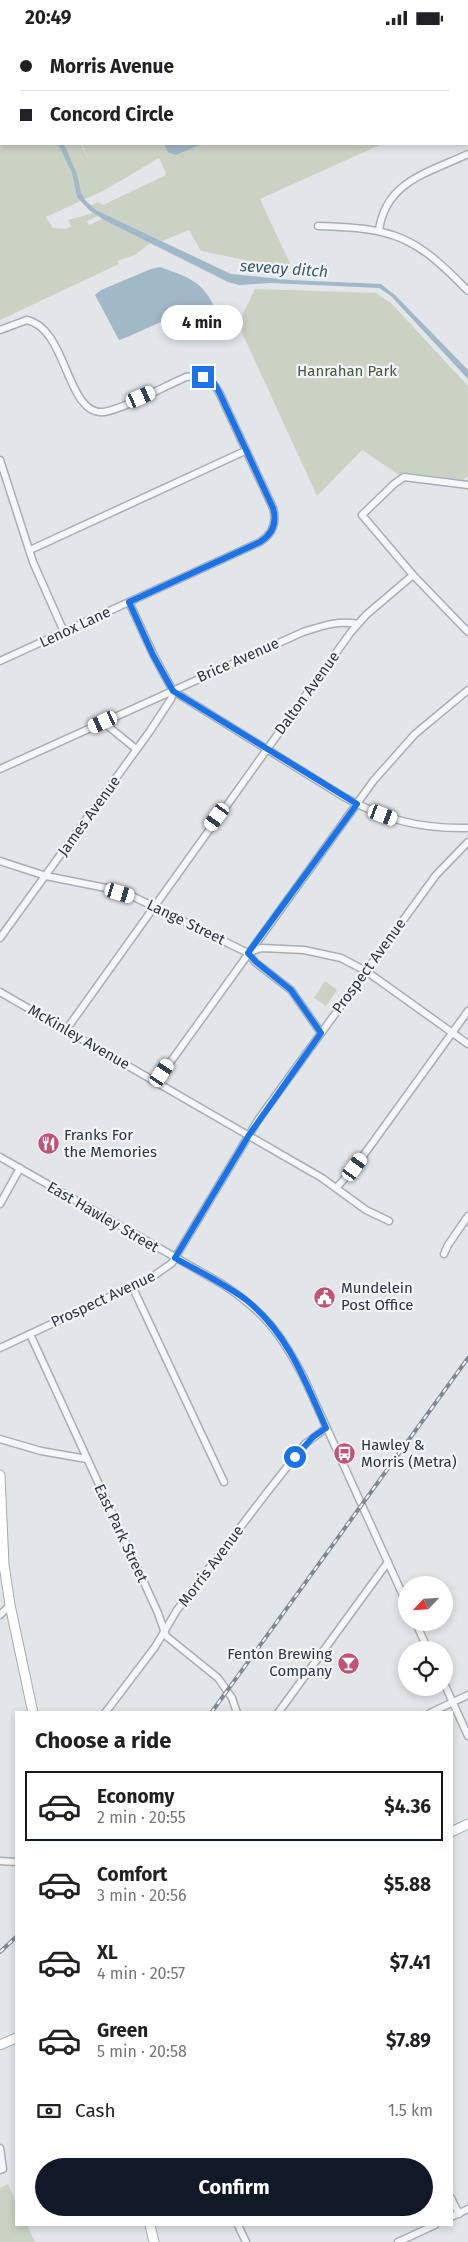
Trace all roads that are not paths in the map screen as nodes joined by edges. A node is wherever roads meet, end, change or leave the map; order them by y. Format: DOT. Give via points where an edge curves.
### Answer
graph roads {
  1 [pos="468,154"];
  2 [pos="318,226"];
  3 [pos="379,230"];
  4 [pos="468,291"];
  5 [pos="0,330"];
  6 [pos="246,451"];
  7 [pos="0,460"];
  8 [pos="468,485"];
  9 [pos="30,550"];
  10 [pos="413,575"];
  11 [pos="129,602"];
  12 [pos="358,624"];
  13 [pos="64,632"];
  14 [pos="468,632"];
  15 [pos="0,661"];
  16 [pos="468,690"];
  17 [pos="173,691"];
  18 [pos="103,722"];
  19 [pos="268,748"];
  20 [pos="136,749"];
  21 [pos="0,769"];
  22 [pos="357,804"];
  23 [pos="468,828"];
  24 [pos="468,842"];
  25 [pos="0,861"];
  26 [pos="46,876"];
  27 [pos="153,905"];
  28 [pos="0,939"];
  29 [pos="248,953"];
  30 [pos="366,971"];
  31 [pos="0,992"];
  32 [pos="468,1011"];
  33 [pos="66,1030"];
  34 [pos="321,1033"];
  35 [pos="452,1033"];
  36 [pos="468,1044"];
  37 [pos="156,1082"];
  38 [pos="249,1135"];
  39 [pos="0,1157"];
  40 [pos="20,1168"];
  41 [pos="337,1187"];
  42 [pos="0,1204"];
  43 [pos="468,1216"];
  44 [pos="389,1221"];
  45 [pos="444,1254"];
  46 [pos="175,1258"];
  47 [pos="132,1286"];
  48 [pos="30,1334"];
  49 [pos="0,1347"];
  50 [pos="326,1428"];
  51 [pos="0,1439"];
  52 [pos="87,1459"];
  53 [pos="0,1475"];
  54 [pos="224,1482"];
  55 [pos="1,1504"];
  56 [pos="388,1562"];
  57 [pos="398,1584"];
  58 [pos="10,1605"];
  59 [pos="0,1615"];
  60 [pos="164,1630"];
  61 [pos="468,1695"];
  62 [pos="449,1696"];
  63 [pos="452,1702"];
  64 [pos="32,1711"];
  65 [pos="106,1711"];
  66 [pos="236,1711"];
  67 [pos="279,1711"];
  68 [pos="434,1711"];
  69 [pos="468,1736"];
  70 [pos="468,1824"];
  71 [pos="453,1831"];
  72 [pos="1,1862"];
  73 [pos="15,1862"];
  74 [pos="15,2038"];
  75 [pos="0,2045"];
  76 [pos="0,2148"];
  77 [pos="2,2170"];
  78 [pos="453,2202"];
  79 [pos="468,2209"];
  80 [pos="459,2214"];
  81 [pos="453,2216"];
  82 [pos="150,2226"];
  83 [pos="238,2226"];
  84 [pos="433,2226"];
  85 [pos="154,2242"];
  86 [pos="246,2242"];
  87 [pos="398,2242"];
  1 -- 3 [label="street" via="403,185 384,208"];
  2 -- 3 [label="street"];
  3 -- 4 [label="street" via="418,246"];
  5 -- 6 [label="street" via="27,320 44,328 79,397 86,407 96,411 111,411 186,377 194,375 208,379 219,392"];
  6 -- 9 [label="street"];
  6 -- 11 [label="street, Lenox Lane" via="273,508 275,518 270,533 260,542"];
  7 -- 9 [label="street"];
  8 -- 10 [label="street" via="404,477 363,513"];
  9 -- 13 [label="street"];
  10 -- 12 [label="street"];
  10 -- 14 [label="street"];
  11 -- 13 [label="street, Lenox Lane"];
  11 -- 17 [label="street"];
  12 -- 17 [label="street, Brice Avenue" via="328,624 303,632"];
  12 -- 19 [label="street, Dalton Avenue"];
  13 -- 15 [label="street, Lenox Lane"];
  16 -- 22 [label="street" via="400,749"];
  17 -- 18 [label="street, Brice Avenue"];
  17 -- 19 [label="street"];
  17 -- 20 [label="street, James Avenue" via="171,699"];
  18 -- 20 [label="street"];
  18 -- 21 [label="street, Brice Avenue"];
  19 -- 22 [label="street"];
  19 -- 27 [label="street, Dalton Avenue"];
  20 -- 26 [label="street, James Avenue"];
  22 -- 23 [label="street" via="415,825"];
  22 -- 29 [label="street"];
  24 -- 30 [label="street, Prospect Avenue" via="436,875"];
  25 -- 26 [label="street, Lange Street"];
  26 -- 27 [label="street, Lange Street" via="106,889"];
  26 -- 28 [label="street, James Avenue"];
  27 -- 29 [label="street, Lange Street"];
  27 -- 33 [label="street, Dalton Avenue"];
  29 -- 30 [label="street" via="262,948 323,953"];
  29 -- 34 [label="street, Lange Street" via="291,990"];
  29 -- 37 [label="street"];
  30 -- 34 [label="street, Prospect Avenue"];
  30 -- 35 [label="street"];
  31 -- 33 [label="street, McKinley Avenue"];
  32 -- 35 [label="street"];
  33 -- 37 [label="street, McKinley Avenue"];
  34 -- 38 [label="street, Prospect Avenue"];
  35 -- 36 [label="street"];
  35 -- 41 [label="street"];
  37 -- 38 [label="street, McKinley Avenue"];
  38 -- 41 [label="street, McKinley Avenue"];
  38 -- 46 [label="street, Prospect Avenue"];
  39 -- 40 [label="street, East Hawley Street"];
  40 -- 42 [label="street"];
  40 -- 46 [label="street, East Hawley Street"];
  41 -- 44 [label="street, McKinley Avenue" via="366,1210"];
  43 -- 45 [label="street"];
  46 -- 47 [label="street, Prospect Avenue" via="164,1270"];
  46 -- 50 [label="street, East Hawley Street" via="243,1298 272,1325 299,1367"];
  47 -- 48 [label="street, Prospect Avenue"];
  47 -- 54 [label="street"];
  48 -- 49 [label="street, Prospect Avenue"];
  48 -- 52 [label="street, East Park Street"];
  50 -- 56 [label="street, East Hawley Street"];
  50 -- 60 [label="street, Morris Avenue" via="295,1457"];
  51 -- 52 [label="street" via="41,1451"];
  52 -- 60 [label="street, East Park Street"];
  53 -- 55 [label="main road"];
  55 -- 58 [label="main road"];
  56 -- 57 [label="street, East Hawley Street"];
  56 -- 67 [label="street"];
  58 -- 59 [label="street"];
  58 -- 64 [label="main road"];
  60 -- 65 [label="street, Morris Avenue"];
  60 -- 66 [label="street, East Park Street" via="172,1642 218,1678 232,1697"];
  61 -- 63 [label="street"];
  62 -- 63 [label="street"];
  63 -- 68 [label="street"];
  63 -- 69 [label="street"];
  70 -- 71 [label="main road"];
  72 -- 73 [label="street"];
  74 -- 75 [label="main road"];
  76 -- 77 [label="street"];
  78 -- 80 [label="street"];
  79 -- 80 [label="street"];
  80 -- 81 [label="street"];
  82 -- 85 [label="main road"];
  83 -- 86 [label="street"];
  84 -- 87 [label="street"];
}
